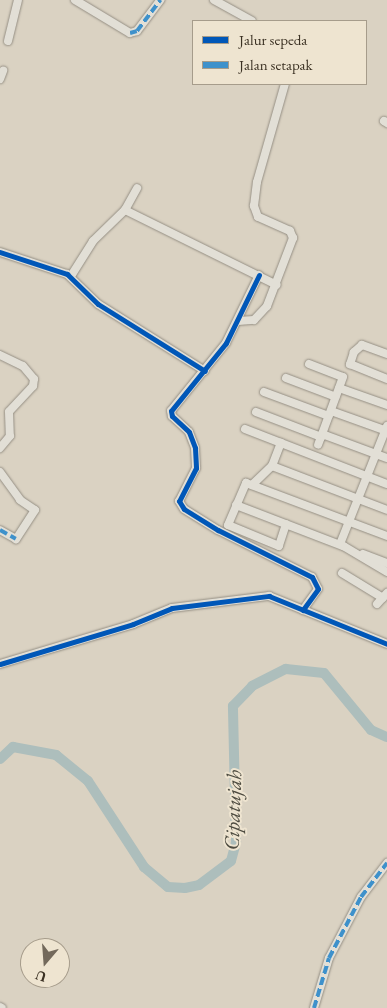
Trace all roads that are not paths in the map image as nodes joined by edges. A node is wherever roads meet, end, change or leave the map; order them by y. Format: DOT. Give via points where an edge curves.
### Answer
graph roads {
  1 [pos="18,0"];
  2 [pos="76,0"];
  3 [pos="160,0"];
  4 [pos="214,0"];
  5 [pos="250,20"];
  6 [pos="8,41"];
  7 [pos="285,85"];
  8 [pos="137,188"];
  9 [pos="125,210"];
  10 [pos="0,252"];
  11 [pos="259,275"];
  12 [pos="71,276"];
  13 [pos="277,285"];
  14 [pos="238,322"];
  15 [pos="387,354"];
  16 [pos="0,355"];
  17 [pos="309,364"];
  18 [pos="205,371"];
  19 [pos="286,378"];
  20 [pos="387,378"];
  21 [pos="339,388"];
  22 [pos="264,392"];
  23 [pos="336,397"];
  24 [pos="387,405"];
  25 [pos="256,412"];
  26 [pos="330,414"];
  27 [pos="245,429"];
  28 [pos="386,429"];
  29 [pos="321,439"];
  30 [pos="281,443"];
  31 [pos="0,448"];
  32 [pos="376,454"];
  33 [pos="387,458"];
  34 [pos="272,466"];
  35 [pos="0,472"];
  36 [pos="368,476"];
  37 [pos="387,484"];
  38 [pos="252,485"];
  39 [pos="357,499"];
  40 [pos="236,505"];
  41 [pos="387,510"];
  42 [pos="349,521"];
  43 [pos="286,524"];
  44 [pos="0,530"];
  45 [pos="387,536"];
  46 [pos="340,544"];
  47 [pos="387,563"];
  48 [pos="387,572"];
  49 [pos="342,573"];
  50 [pos="385,595"];
  51 [pos="377,604"];
  52 [pos="303,610"];
  53 [pos="387,644"];
  54 [pos="0,664"];
  55 [pos="387,863"];
  56 [pos="314,1008"];
  1 -- 6 [label="street"];
  2 -- 3 [label="street" via="130,33 137,30"];
  4 -- 5 [label="street"];
  7 -- 13 [label="street" via="257,182 254,206 258,217 293,234"];
  8 -- 9 [label="street"];
  9 -- 11 [label="street"];
  9 -- 12 [label="street" via="93,241"];
  10 -- 12 [label="street" via="26,258"];
  11 -- 13 [label="street"];
  11 -- 14 [label="street"];
  12 -- 18 [label="street" via="98,304"];
  13 -- 14 [label="street" via="260,315"];
  14 -- 18 [label="street"];
  15 -- 20 [label="street" via="362,345 354,352 350,364"];
  16 -- 31 [label="street" via="22,366 34,379 33,386 8,412 10,436"];
  17 -- 21 [label="street" via="343,377"];
  18 -- 52 [label="street" via="171,411 189,432 195,448 196,468 179,503 218,530 305,571 318,589"];
  19 -- 23 [label="street"];
  21 -- 23 [label="street"];
  21 -- 24 [label="street"];
  22 -- 26 [label="street"];
  23 -- 26 [label="street"];
  25 -- 29 [label="street"];
  26 -- 28 [label="street"];
  26 -- 29 [label="street"];
  27 -- 30 [label="street"];
  28 -- 32 [label="street"];
  29 -- 32 [label="street"];
  30 -- 34 [label="street"];
  30 -- 36 [label="street"];
  32 -- 33 [label="street"];
  32 -- 36 [label="street"];
  34 -- 38 [label="street"];
  34 -- 39 [label="street"];
  35 -- 44 [label="street" via="20,500 35,510 16,539"];
  36 -- 37 [label="street"];
  36 -- 39 [label="street"];
  38 -- 40 [label="street" via="246,483"];
  38 -- 42 [label="street"];
  39 -- 41 [label="street"];
  39 -- 42 [label="street"];
  40 -- 43 [label="street"];
  40 -- 43 [label="street" via="228,525 278,546"];
  42 -- 45 [label="street"];
  42 -- 46 [label="street"];
  43 -- 46 [label="street"];
  46 -- 47 [label="street"];
  46 -- 48 [label="street"];
  49 -- 50 [label="street"];
  50 -- 51 [label="street"];
  52 -- 53 [label="street"];
  52 -- 54 [label="street" via="269,596 172,608 133,624"];
  55 -- 56 [label="street" via="361,897 329,958"];
}
